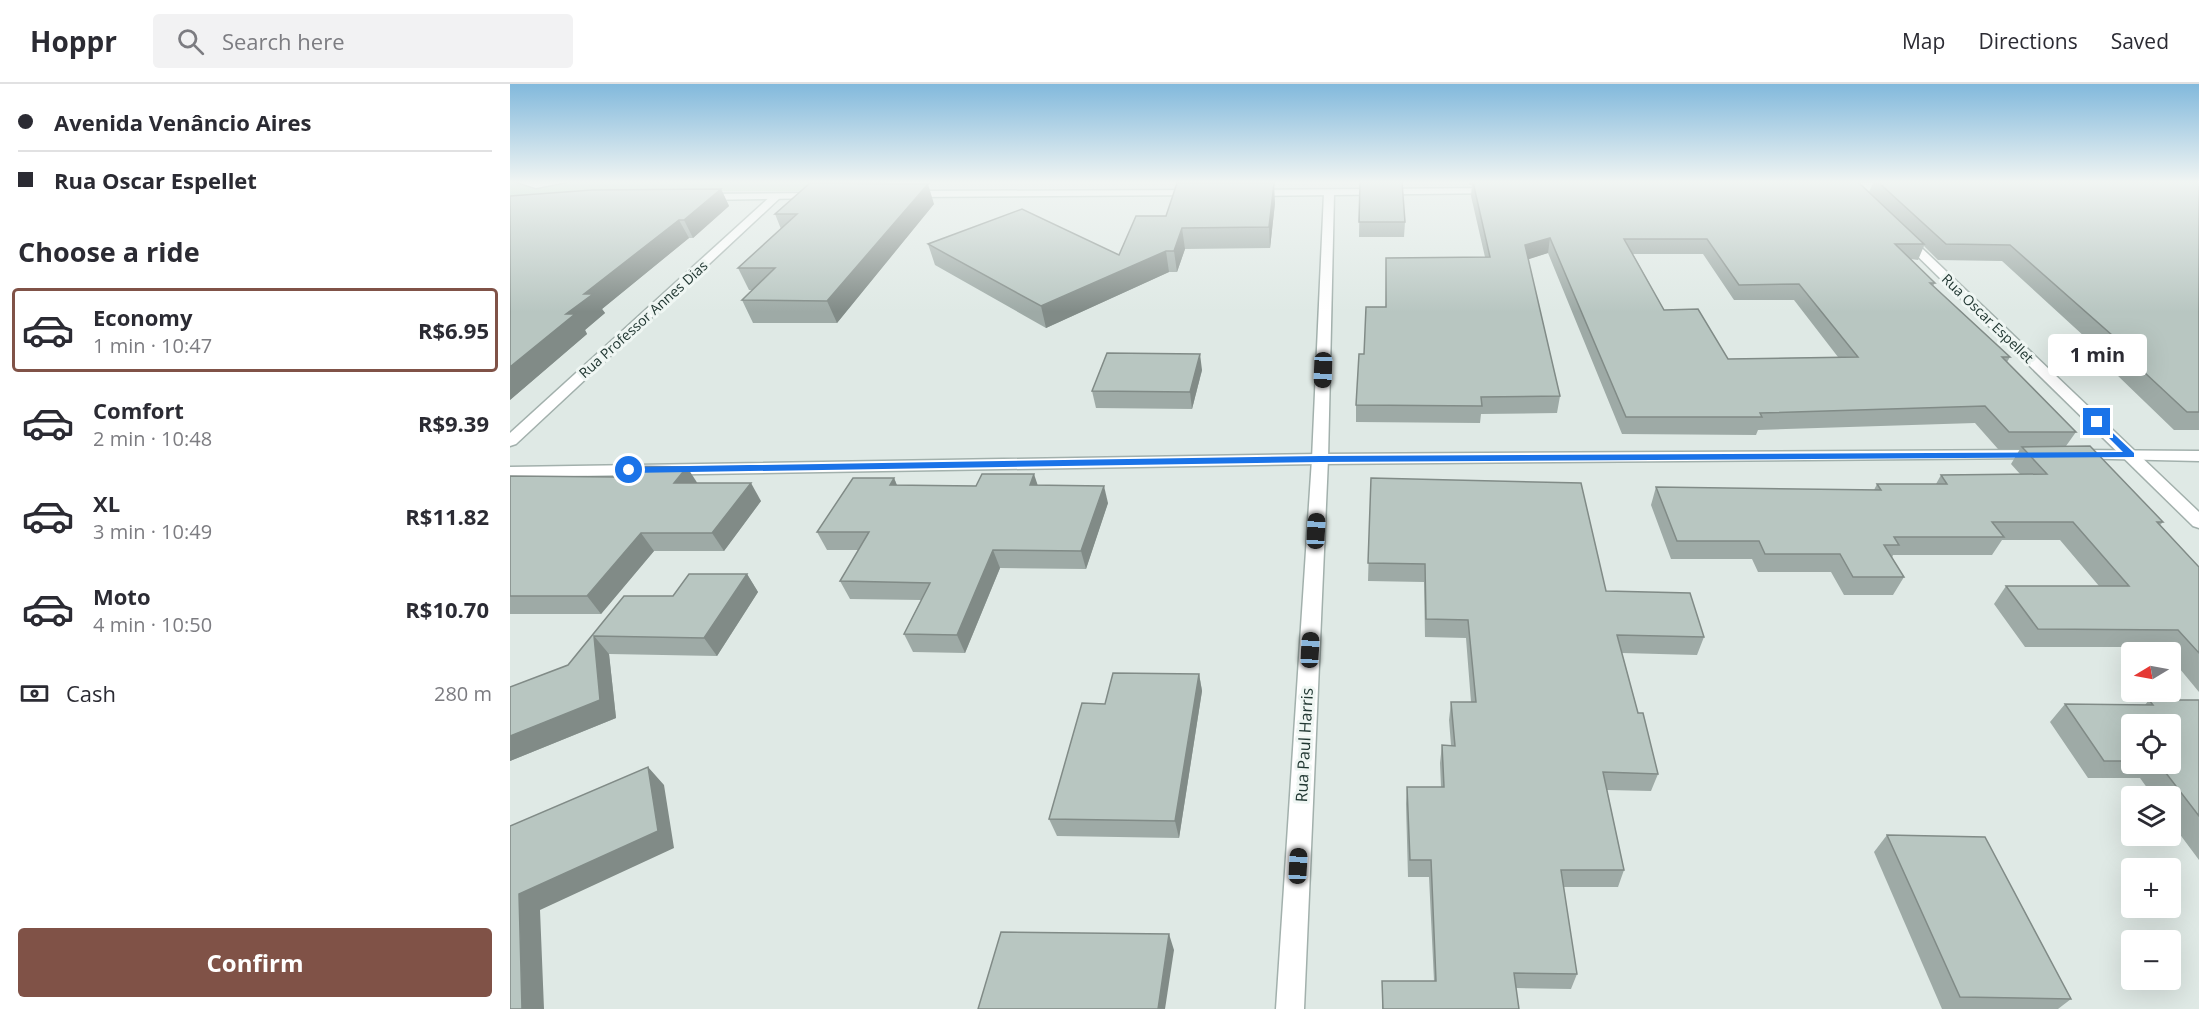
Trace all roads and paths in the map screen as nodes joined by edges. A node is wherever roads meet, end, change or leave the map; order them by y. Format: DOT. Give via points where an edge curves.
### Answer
graph roads {
  1 [pos="745,225"];
  2 [pos="1328,225"];
  3 [pos="1892,225"];
  4 [pos="510,441"];
  5 [pos="2131,455"];
  6 [pos="2199,456"];
  7 [pos="1320,459"];
  8 [pos="510,472"];
  9 [pos="2199,522"];
  10 [pos="1290,1009"];
  1 -- 4 [label="street, Rua Professor Annes Dias"];
  2 -- 7 [label="street, Rua Paul Harris"];
  3 -- 5 [label="street, Rua Oscar Espellet"];
  5 -- 6 [label="street"];
  5 -- 7 [label="street"];
  5 -- 9 [label="street, Rua Oscar Espellet"];
  7 -- 8 [label="street"];
  7 -- 10 [label="street, Rua Paul Harris"];
}
